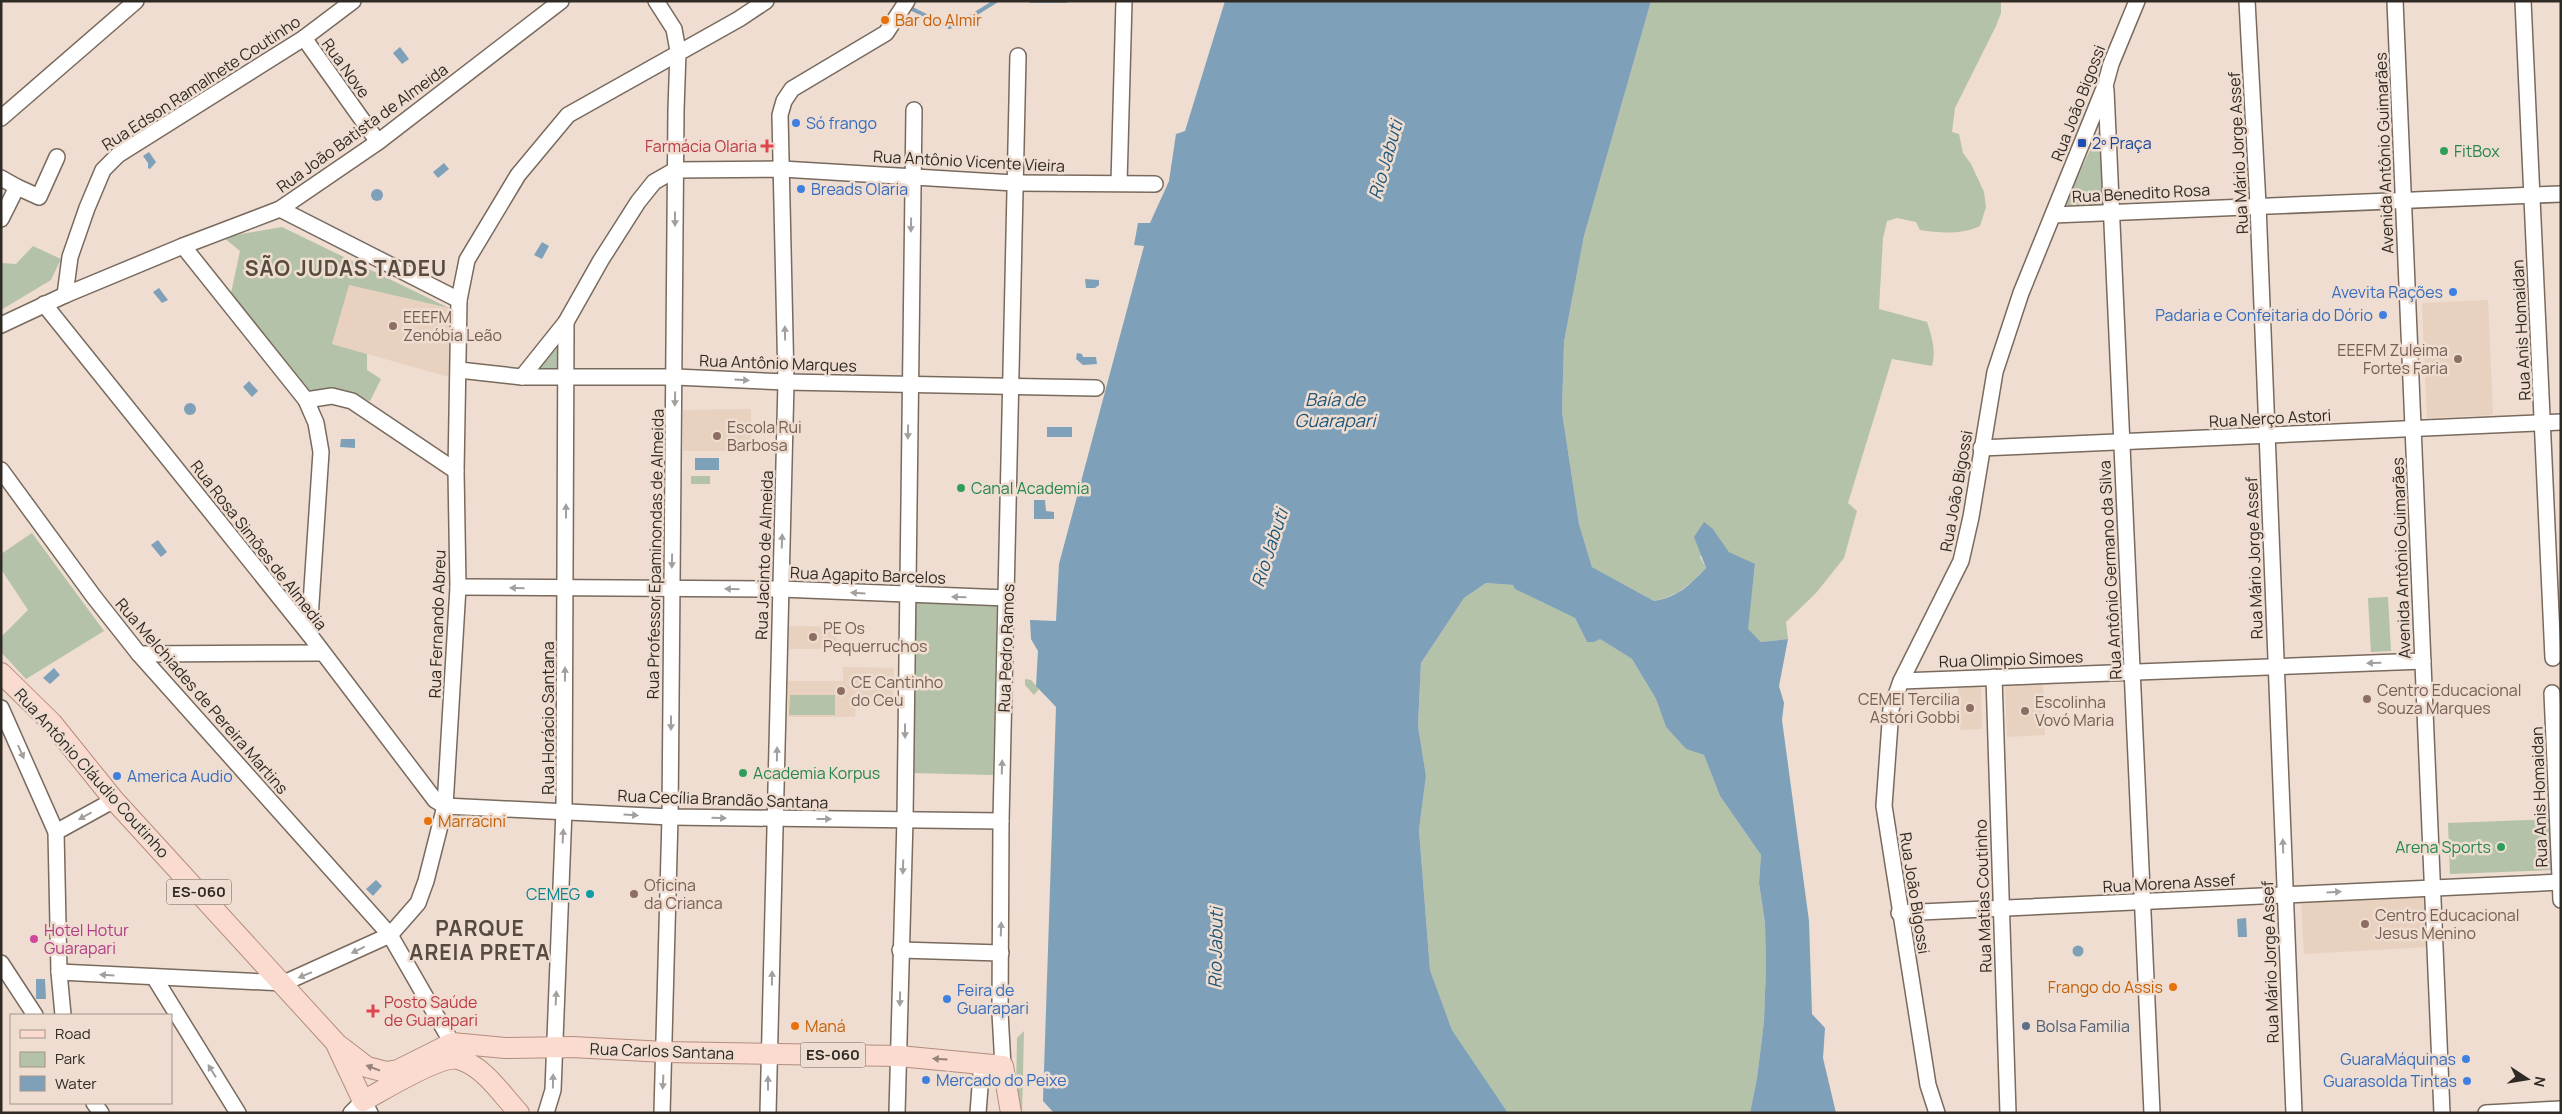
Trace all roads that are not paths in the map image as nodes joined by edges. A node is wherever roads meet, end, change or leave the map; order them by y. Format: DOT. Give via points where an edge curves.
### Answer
graph roads {
  1 [pos="136,1"];
  2 [pos="353,1"];
  3 [pos="561,1"];
  4 [pos="656,1"];
  5 [pos="766,1"];
  6 [pos="907,1"];
  7 [pos="1124,1"];
  8 [pos="2137,1"];
  9 [pos="2247,1"];
  10 [pos="2394,1"];
  11 [pos="2522,1"];
  12 [pos="304,38"];
  13 [pos="678,51"];
  14 [pos="1018,56"];
  15 [pos="2105,86"];
  16 [pos="914,110"];
  17 [pos="1,118"];
  18 [pos="378,142"];
  19 [pos="57,157"];
  20 [pos="782,169"];
  21 [pos="675,170"];
  22 [pos="912,176"];
  23 [pos="1,178"];
  24 [pos="1014,183"];
  25 [pos="1119,183"];
  26 [pos="1155,184"];
  27 [pos="17,187"];
  28 [pos="2561,194"];
  29 [pos="2532,196"];
  30 [pos="2403,201"];
  31 [pos="2258,205"];
  32 [pos="280,210"];
  33 [pos="2112,212"];
  34 [pos="2053,215"];
  35 [pos="1,219"];
  36 [pos="182,246"];
  37 [pos="65,295"];
  38 [pos="459,300"];
  39 [pos="44,304"];
  40 [pos="566,322"];
  41 [pos="1,325"];
  42 [pos="459,370"];
  43 [pos="566,376"];
  44 [pos="522,377"];
  45 [pos="675,377"];
  46 [pos="786,382"];
  47 [pos="909,383"];
  48 [pos="1012,387"];
  49 [pos="1096,388"];
  50 [pos="306,400"];
  51 [pos="2561,422"];
  52 [pos="2542,423"];
  53 [pos="2413,429"];
  54 [pos="2267,435"];
  55 [pos="2122,442"];
  56 [pos="1981,448"];
  57 [pos="1,470"];
  58 [pos="456,471"];
  59 [pos="458,586"];
  60 [pos="671,588"];
  61 [pos="566,589"];
  62 [pos="781,589"];
  63 [pos="907,595"];
  64 [pos="1007,598"];
  65 [pos="309,634"];
  66 [pos="321,653"];
  67 [pos="139,654"];
  68 [pos="2553,658"];
  69 [pos="2423,661"];
  70 [pos="2276,667"];
  71 [pos="2132,672"];
  72 [pos="1,673"];
  73 [pos="1994,677"];
  74 [pos="1901,681"];
  75 [pos="2552,693"];
  76 [pos="1,708"];
  77 [pos="114,800"];
  78 [pos="445,806"];
  79 [pos="564,810"];
  80 [pos="670,817"];
  81 [pos="905,819"];
  82 [pos="775,820"];
  83 [pos="1001,821"];
  84 [pos="56,832"];
  85 [pos="2560,882"];
  86 [pos="2432,888"];
  87 [pos="2285,894"];
  88 [pos="2561,900"];
  89 [pos="2142,901"];
  90 [pos="2001,908"];
  91 [pos="1899,913"];
  92 [pos="390,935"];
  93 [pos="900,950"];
  94 [pos="1000,953"];
  95 [pos="1,963"];
  96 [pos="59,972"];
  97 [pos="154,977"];
  98 [pos="284,984"];
  99 [pos="34,1014"];
  100 [pos="63,1014"];
  101 [pos="452,1043"];
  102 [pos="337,1044"];
  103 [pos="494,1047"];
  104 [pos="554,1047"];
  105 [pos="665,1052"];
  106 [pos="768,1054"];
  107 [pos="899,1056"];
  108 [pos="1003,1066"];
  109 [pos="981,1074"];
  110 [pos="488,1079"];
  111 [pos="361,1109"];
  112 [pos="2561,1109"];
  113 [pos="238,1113"];
  114 [pos="518,1113"];
  115 [pos="546,1113"];
  116 [pos="662,1113"];
  117 [pos="768,1113"];
  118 [pos="897,1113"];
  119 [pos="978,1113"];
  120 [pos="1011,1113"];
  121 [pos="1937,1113"];
  122 [pos="2008,1113"];
  123 [pos="2152,1113"];
  124 [pos="2294,1113"];
  125 [pos="2442,1113"];
  126 [pos="2486,1113"];
  1 -- 17 [label="street"];
  2 -- 12 [label="street, Rua Edson Ramalhete Coutinho"];
  3 -- 18 [label="street, Rua João Batista de Almeida"];
  4 -- 13 [label="street, Rua Professor Epaminondas de Almeida" via="674,29"];
  5 -- 13 [label="street"];
  6 -- 20 [label="street, Rua Jacinto de Almeida" via="886,33 792,89 780,115"];
  7 -- 25 [label="street"];
  8 -- 15 [label="street, Rua João Bigossi"];
  9 -- 31 [label="street, Rua Mário Jorge Assef"];
  10 -- 30 [label="street, Avenida Antônio Guimarães"];
  11 -- 29 [label="street, Rua Anis Homaidan"];
  12 -- 18 [label="street, Rua Nove"];
  12 -- 37 [label="street, Rua Edson Ramalhete Coutinho" via="118,155 103,170 70,257"];
  13 -- 21 [label="street, Rua Professor Epaminondas de Almeida"];
  13 -- 38 [label="street" via="568,115 518,175 467,260"];
  14 -- 24 [label="street, Rua Pedro Ramos"];
  15 -- 33 [label="street, Rua Antônio Germano da Silva"];
  15 -- 34 [label="street, Rua João Bigossi"];
  16 -- 22 [label="street"];
  18 -- 32 [label="street, Rua João Batista de Almeida"];
  19 -- 27 [label="street" via="39,197"];
  20 -- 21 [label="street, Rua Antônio Vicente Vieira"];
  20 -- 22 [label="street, Rua Antônio Vicente Vieira"];
  46 -- 20 [label="street, Rua Jacinto de Almeida, one-way"];
  21 -- 40 [label="street, Rua Horácio Santana" via="654,182 638,202"];
  21 -- 45 [label="street, Rua Professor Epaminondas de Almeida, one-way"];
  22 -- 24 [label="street, Rua Antônio Vicente Vieira"];
  22 -- 47 [label="street, one-way"];
  23 -- 27 [label="street"];
  24 -- 25 [label="street, Rua Antônio Vicente Vieira"];
  24 -- 48 [label="street, Rua Pedro Ramos"];
  25 -- 26 [label="street, Rua Antônio Vicente Vieira"];
  27 -- 35 [label="street"];
  28 -- 29 [label="street, Rua Benedito Rosa"];
  29 -- 30 [label="street, Rua Benedito Rosa"];
  29 -- 52 [label="street, Rua Anis Homaidan"];
  30 -- 31 [label="street, Rua Benedito Rosa"];
  30 -- 53 [label="street, Avenida Antônio Guimarães"];
  31 -- 33 [label="street, Rua Benedito Rosa"];
  31 -- 54 [label="street, Rua Mário Jorge Assef"];
  32 -- 36 [label="street, Rua João Batista de Almeida"];
  32 -- 38 [label="street"];
  33 -- 34 [label="street, Rua Benedito Rosa"];
  33 -- 55 [label="street, Rua Antônio Germano da Silva"];
  34 -- 56 [label="street, Rua João Bigossi" via="2021,293 1995,372"];
  36 -- 37 [label="street, Rua João Batista de Almeida"];
  36 -- 50 [label="street"];
  37 -- 39 [label="street, Rua João Batista de Almeida"];
  38 -- 42 [label="street, Rua Fernando Abreu"];
  39 -- 41 [label="street, Rua João Batista de Almeida"];
  39 -- 65 [label="street, Rua Rosa Simões de Almedia"];
  40 -- 43 [label="street, Rua Horácio Santana"];
  40 -- 44 [label="street, Rua Horácio Santana"];
  42 -- 44 [label="street, Rua Antônio Marques"];
  42 -- 58 [label="street, Rua Fernando Abreu"];
  43 -- 44 [label="street, Rua Antônio Marques"];
  43 -- 45 [label="street, Rua Antônio Marques"];
  61 -- 43 [label="street, Rua Horácio Santana, one-way"];
  45 -- 46 [label="street, Rua Antônio Marques, one-way"];
  45 -- 60 [label="street, Rua Professor Epaminondas de Almeida, one-way"];
  46 -- 47 [label="street, Rua Antônio Marques"];
  62 -- 46 [label="street, Rua Jacinto de Almeida, one-way"];
  47 -- 48 [label="street, Rua Antônio Marques"];
  47 -- 63 [label="street, one-way"];
  48 -- 49 [label="street, Rua Antônio Marques"];
  48 -- 64 [label="street, Rua Pedro Ramos"];
  50 -- 58 [label="street" via="332,396 352,401"];
  50 -- 65 [label="street" via="316,424 321,452"];
  51 -- 52 [label="street, Rua Nerço Astori"];
  52 -- 53 [label="street, Rua Nerço Astori"];
  52 -- 68 [label="street, Rua Anis Homaidan"];
  53 -- 54 [label="street, Rua Nerço Astori"];
  53 -- 69 [label="street, Avenida Antônio Guimarães"];
  54 -- 55 [label="street, Rua Nerço Astori"];
  54 -- 70 [label="street, Rua Mário Jorge Assef"];
  55 -- 56 [label="street, Rua Nerço Astori"];
  55 -- 71 [label="street, Rua Antônio Germano da Silva"];
  56 -- 74 [label="street, Rua João Bigossi" via="1961,561"];
  57 -- 67 [label="street, Rua Melchiades de Pereira Martins"];
  58 -- 59 [label="street, Rua Fernando Abreu"];
  61 -- 59 [label="street, Rua Agapito Barcelos, one-way"];
  59 -- 78 [label="street, Rua Fernando Abreu"];
  60 -- 61 [label="street, Rua Agapito Barcelos"];
  62 -- 60 [label="street, Rua Agapito Barcelos, one-way"];
  60 -- 80 [label="street, Rua Professor Epaminondas de Almeida, one-way"];
  79 -- 61 [label="street, Rua Horácio Santana, one-way"];
  63 -- 62 [label="street, Rua Agapito Barcelos, one-way"];
  82 -- 62 [label="street, Rua Jacinto de Almeida, one-way"];
  64 -- 63 [label="street, Rua Agapito Barcelos, one-way"];
  63 -- 81 [label="street, one-way"];
  83 -- 64 [label="street, Rua Pedro Ramos, one-way"];
  65 -- 66 [label="street, Rua Rosa Simões de Almedia"];
  66 -- 67 [label="street"];
  66 -- 78 [label="street, Rua Rosa Simões de Almedia" via="426,790"];
  67 -- 92 [label="street, Rua Melchiades de Pereira Martins"];
  69 -- 70 [label="street, Rua Olimpio Simoes, one-way"];
  69 -- 86 [label="street, Avenida Antônio Guimarães"];
  70 -- 71 [label="street, Rua Olimpio Simoes"];
  87 -- 70 [label="street, Rua Mário Jorge Assef, one-way"];
  71 -- 73 [label="street, Rua Olimpio Simoes"];
  71 -- 89 [label="street, Rua Antônio Germano da Silva"];
  72 -- 77 [label="main road, Rua Antônio Cláudio Coutinho / ES-060" via="52,723"];
  73 -- 74 [label="street, Rua Olimpio Simoes"];
  73 -- 90 [label="street, Rua Matias Coutinho"];
  74 -- 91 [label="street, Rua João Bigossi" via="1891,709 1884,806"];
  75 -- 85 [label="street, Rua Anis Homaidan"];
  76 -- 84 [label="street, one-way"];
  77 -- 84 [label="street, one-way"];
  77 -- 98 [label="main road, Rua Antônio Cláudio Coutinho / ES-060"];
  78 -- 79 [label="street, Rua Cecília Brandão Santana"];
  78 -- 92 [label="street, Rua Fernando Abreu" via="418,903"];
  79 -- 80 [label="street, Rua Cecília Brandão Santana, one-way"];
  104 -- 79 [label="street, Rua Horácio Santana, one-way"];
  80 -- 82 [label="street, Rua Cecília Brandão Santana, one-way"];
  80 -- 105 [label="street, Rua Professor Epaminondas de Almeida"];
  82 -- 81 [label="street, Rua Cecília Brandão Santana, one-way"];
  81 -- 83 [label="street, Rua Cecília Brandão Santana"];
  81 -- 93 [label="street, one-way"];
  106 -- 82 [label="street, Rua Jacinto de Almeida, one-way"];
  94 -- 83 [label="street, Rua Pedro Ramos, one-way"];
  84 -- 96 [label="street"];
  85 -- 86 [label="street, Rua Morena Assef"];
  85 -- 88 [label="street, Rua Anis Homaidan"];
  87 -- 86 [label="street, Rua Morena Assef, one-way"];
  86 -- 125 [label="street, Avenida Antônio Guimarães"];
  87 -- 89 [label="street, Rua Morena Assef"];
  87 -- 124 [label="street, Rua Mário Jorge Assef"];
  89 -- 90 [label="street, Rua Morena Assef"];
  89 -- 123 [label="street, Rua Antônio Germano da Silva"];
  90 -- 91 [label="street, Rua Morena Assef"];
  90 -- 122 [label="street, Rua Matias Coutinho"];
  91 -- 121 [label="street, Rua João Bigossi" via="1928,1085"];
  92 -- 98 [label="street, one-way"];
  92 -- 101 [label="street, Rua Melchiades de Pereira Martins"];
  93 -- 94 [label="street"];
  93 -- 107 [label="street, one-way"];
  94 -- 108 [label="street, Rua Pedro Ramos"];
  95 -- 99 [label="street"];
  97 -- 96 [label="street, one-way"];
  96 -- 100 [label="street"];
  97 -- 98 [label="street"];
  113 -- 97 [label="street, one-way"];
  98 -- 102 [label="main road, ES-060"];
  101 -- 102 [label="main road, ES-060, one-way" via="398,1070 386,1072 367,1067"];
  101 -- 103 [label="main road, Rua Carlos Santana / ES-060"];
  102 -- 111 [label="main road, ES-060"];
  103 -- 104 [label="main road, Rua Carlos Santana / ES-060"];
  103 -- 110 [label="main road" via="488,1060"];
  104 -- 105 [label="main road, Rua Carlos Santana / ES-060"];
  115 -- 104 [label="street, Rua Horácio Santana, one-way" via="553,1090"];
  105 -- 106 [label="main road, Rua Carlos Santana / ES-060"];
  105 -- 116 [label="street, Rua Professor Epaminondas de Almeida, one-way"];
  106 -- 107 [label="main road, Rua Carlos Santana / ES-060"];
  117 -- 106 [label="street, Rua Jacinto de Almeida, one-way"];
  108 -- 107 [label="main road, Rua Carlos Santana / ES-060, one-way"];
  107 -- 118 [label="street"];
  108 -- 120 [label="main road, Rua Pedro Ramos"];
  109 -- 119 [label="street"];
  110 -- 111 [label="main road, ES-060" via="464,1061 444,1060"];
  110 -- 114 [label="main road, ES-060"];
  112 -- 126 [label="street"];
}
